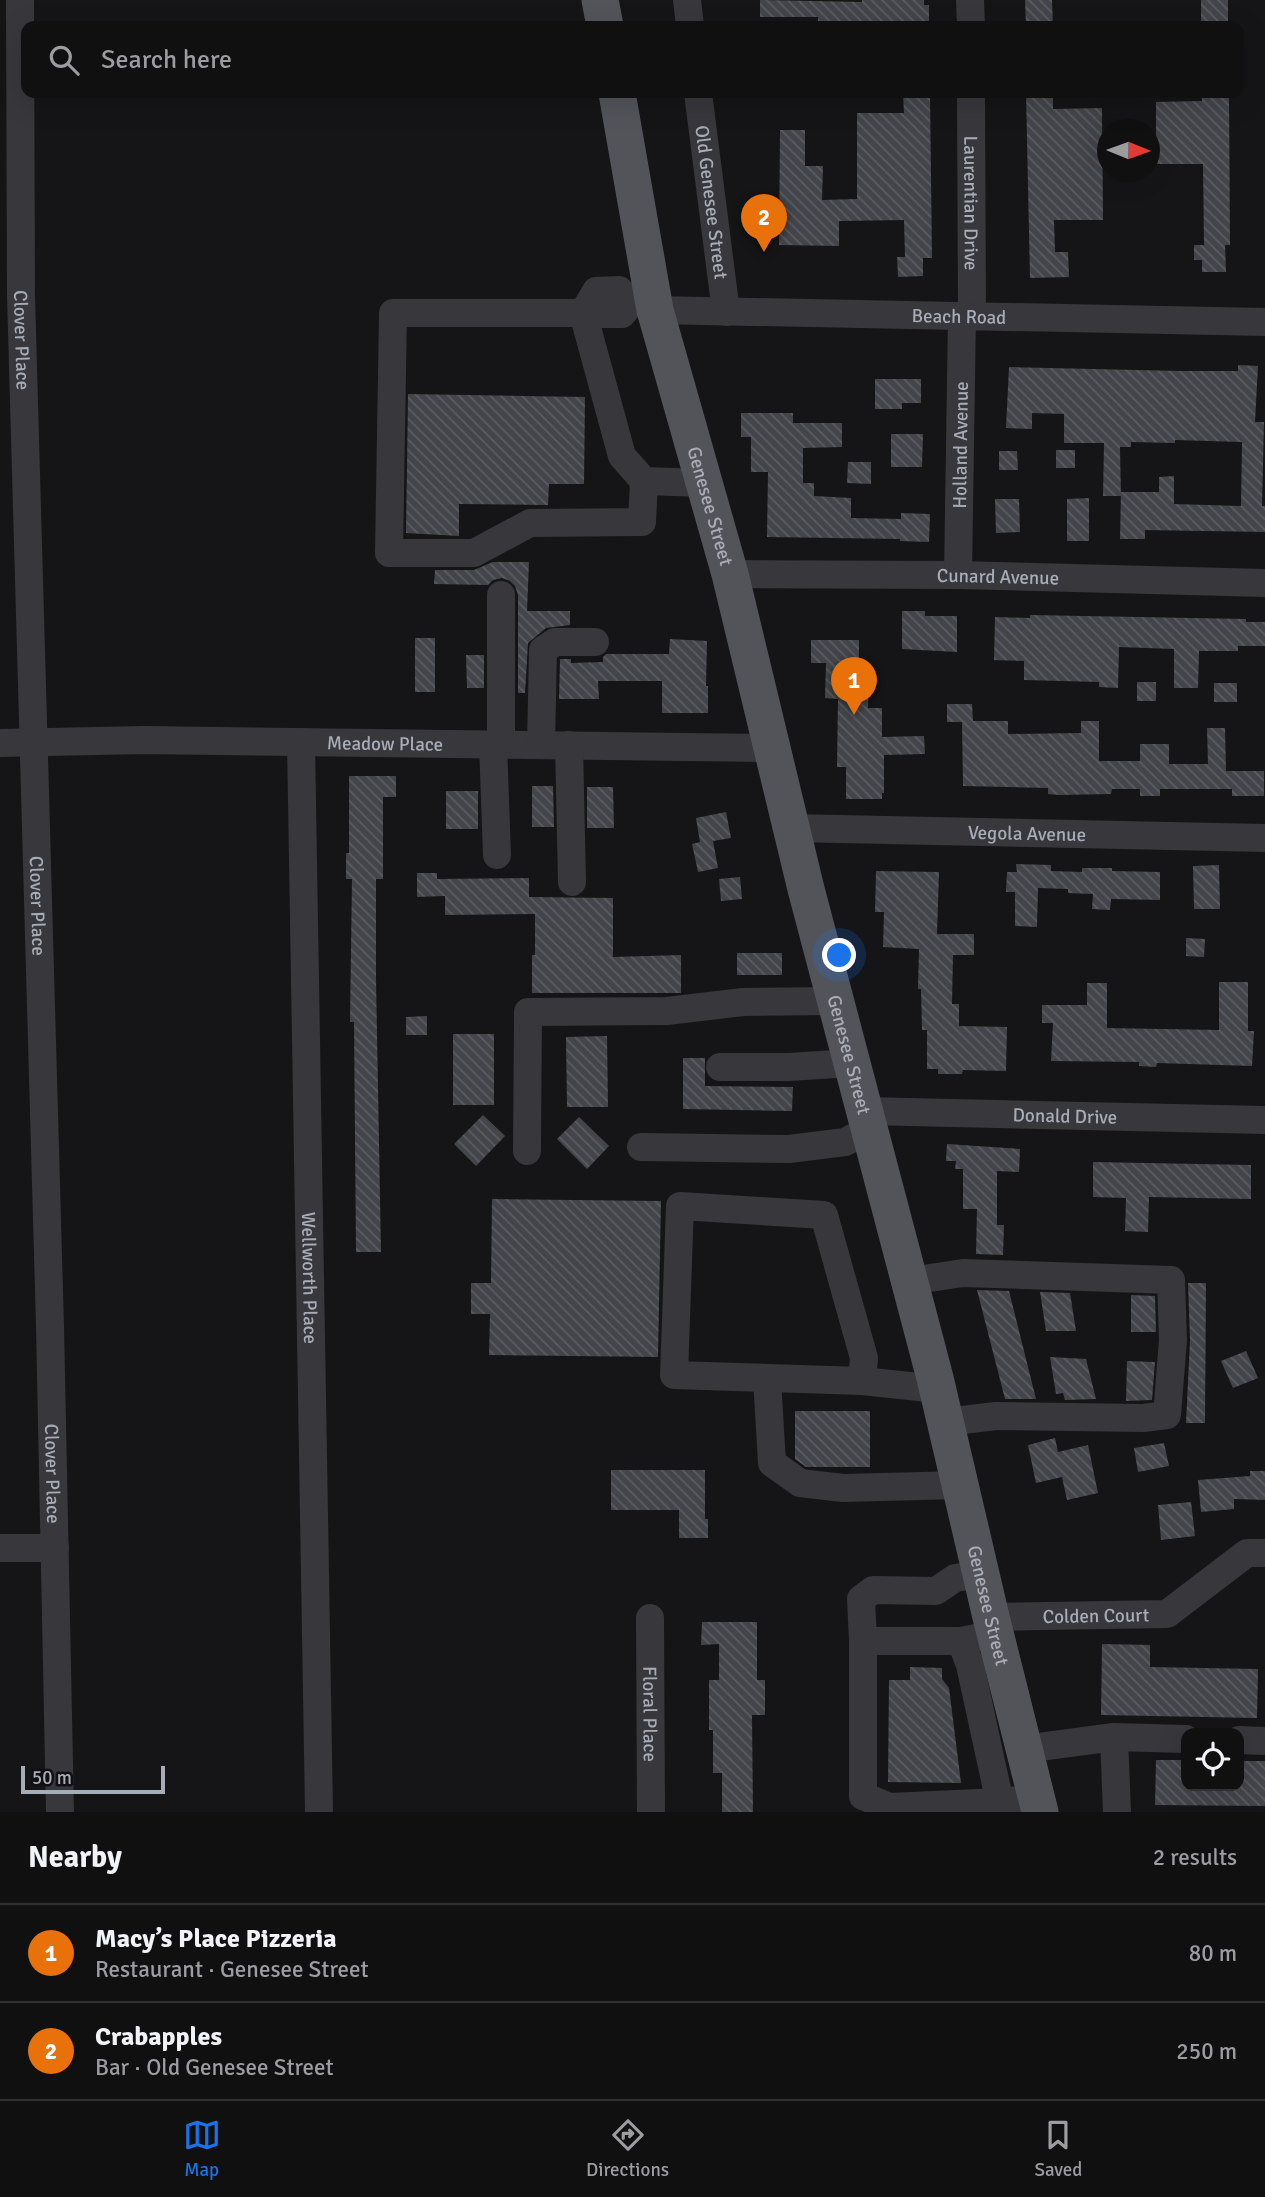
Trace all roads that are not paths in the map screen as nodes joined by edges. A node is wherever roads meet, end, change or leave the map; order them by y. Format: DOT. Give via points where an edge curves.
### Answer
graph roads {
  1 [pos="600,0"];
  2 [pos="687,0"];
  3 [pos="970,0"];
  4 [pos="13,17"];
  5 [pos="604,21"];
  6 [pos="689,21"];
  7 [pos="971,21"];
  8 [pos="618,98"];
  9 [pos="699,98"];
  10 [pos="971,98"];
  11 [pos="647,304"];
  12 [pos="586,308"];
  13 [pos="726,312"];
  14 [pos="967,315"];
  15 [pos="1265,322"];
  16 [pos="644,481"];
  17 [pos="704,483"];
  18 [pos="730,575"];
  19 [pos="958,575"];
  20 [pos="1265,583"];
  21 [pos="501,595"];
  22 [pos="595,642"];
  23 [pos="301,742"];
  24 [pos="0,743"];
  25 [pos="34,743"];
  26 [pos="497,745"];
  27 [pos="555,745"];
  28 [pos="771,748"];
  29 [pos="791,828"];
  30 [pos="1265,838"];
  31 [pos="497,855"];
  32 [pos="572,882"];
  33 [pos="836,1002"];
  34 [pos="851,1063"];
  35 [pos="720,1067"];
  36 [pos="867,1120"];
  37 [pos="1265,1120"];
  38 [pos="641,1147"];
  39 [pos="527,1151"];
  40 [pos="909,1281"];
  41 [pos="767,1378"];
  42 [pos="862,1381"];
  43 [pos="942,1405"];
  44 [pos="960,1485"];
  45 [pos="0,1548"];
  46 [pos="54,1548"];
  47 [pos="1265,1553"];
  48 [pos="981,1574"];
  49 [pos="650,1618"];
  50 [pos="982,1631"];
  51 [pos="863,1640"];
  52 [pos="1115,1737"];
  53 [pos="1181,1739"];
  54 [pos="1244,1740"];
  55 [pos="1265,1741"];
  56 [pos="1015,1759"];
  57 [pos="1038,1805"];
  58 [pos="1002,1807"];
  59 [pos="60,1812"];
  60 [pos="319,1812"];
  61 [pos="651,1812"];
  62 [pos="1117,1812"];
  1 -- 5 [label="main road"];
  2 -- 6 [label="street"];
  3 -- 7 [label="street"];
  4 -- 25 [label="street, Clover Place"];
  8 -- 11 [label="main road, Genesee Street"];
  9 -- 13 [label="street, Old Genesee Street"];
  10 -- 14 [label="street, Laurentian Drive"];
  11 -- 12 [label="street" via="622,314 599,314"];
  11 -- 13 [label="street, Beach Road"];
  11 -- 17 [label="main road, Genesee Street"];
  12 -- 16 [label="street" via="622,456"];
  12 -- 16 [label="street" via="393,313 389,554 474,553 530,523 642,522"];
  13 -- 14 [label="street, Beach Road"];
  14 -- 15 [label="street, Beach Road"];
  14 -- 19 [label="street, Holland Avenue"];
  16 -- 17 [label="street"];
  17 -- 18 [label="main road, Genesee Street"];
  18 -- 19 [label="street, Cunard Avenue"];
  18 -- 28 [label="main road, Genesee Street"];
  19 -- 20 [label="street, Cunard Avenue"];
  21 -- 26 [label="street"];
  22 -- 27 [label="street" via="555,642 543,650"];
  23 -- 25 [label="street, Meadow Place"];
  23 -- 26 [label="street, Meadow Place"];
  23 -- 60 [label="street, Wellworth Place"];
  24 -- 25 [label="street, Meadow Place"];
  25 -- 46 [label="street, Clover Place"];
  26 -- 27 [label="street, Meadow Place"];
  26 -- 31 [label="street"];
  27 -- 28 [label="street, Meadow Place"];
  27 -- 32 [label="street"];
  28 -- 29 [label="main road, Genesee Street"];
  29 -- 30 [label="street, Vegola Avenue"];
  29 -- 33 [label="main road, Genesee Street"];
  33 -- 34 [label="main road, Genesee Street"];
  33 -- 39 [label="street" via="743,1002 667,1011 528,1012"];
  34 -- 35 [label="street"];
  34 -- 36 [label="main road, Genesee Street"];
  36 -- 37 [label="street, Donald Drive"];
  36 -- 38 [label="street" via="845,1142 789,1149"];
  36 -- 40 [label="main road, Genesee Street"];
  40 -- 43 [label="main road, Genesee Street"];
  40 -- 43 [label="street" via="963,1273 1171,1280 1173,1340 1167,1415 996,1416"];
  41 -- 42 [label="street"];
  41 -- 42 [label="street" via="674,1375 680,1206 824,1215 864,1358"];
  41 -- 44 [label="street" via="772,1463 800,1483 843,1488"];
  42 -- 43 [label="street"];
  43 -- 44 [label="main road, Genesee Street"];
  44 -- 48 [label="main road, Genesee Street"];
  45 -- 46 [label="street"];
  46 -- 59 [label="street, Clover Place"];
  47 -- 50 [label="street, Colden Court" via="1247,1553 1167,1614"];
  48 -- 50 [label="main road, Genesee Street"];
  48 -- 51 [label="street" via="955,1578 936,1591 873,1590 861,1599"];
  49 -- 61 [label="street, Floral Place"];
  50 -- 51 [label="street, Colden Court"];
  50 -- 56 [label="main road, Genesee Street"];
  51 -- 58 [label="street" via="863,1796 890,1807"];
  52 -- 53 [label="street"];
  52 -- 56 [label="street"];
  52 -- 62 [label="street"];
  54 -- 55 [label="street"];
  56 -- 57 [label="main road, Genesee Street"];
  56 -- 58 [label="street"];
  57 -- 58 [label="street"];
}
